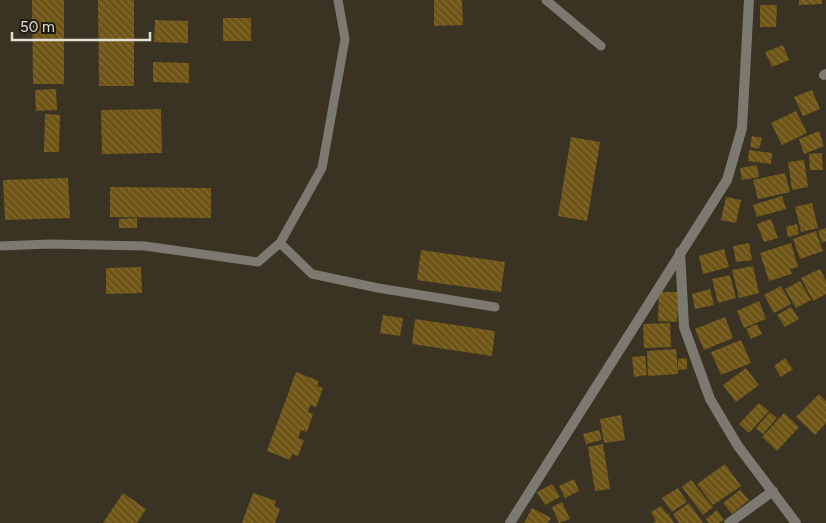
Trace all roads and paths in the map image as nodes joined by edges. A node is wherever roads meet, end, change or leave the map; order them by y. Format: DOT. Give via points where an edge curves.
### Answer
graph roads {
  1 [pos="338,0"];
  2 [pos="546,0"];
  3 [pos="749,0"];
  4 [pos="601,46"];
  5 [pos="280,243"];
  6 [pos="0,246"];
  7 [pos="680,252"];
  8 [pos="495,307"];
  9 [pos="773,491"];
  10 [pos="510,523"];
  11 [pos="729,523"];
  12 [pos="796,523"];
  1 -- 5 [label="lane" via="345,39 322,168"];
  2 -- 4 [label="lane"];
  3 -- 7 [label="street" via="742,128 728,180"];
  5 -- 6 [label="lane" via="258,262 145,246"];
  5 -- 8 [label="lane" via="312,274"];
  7 -- 9 [label="street" via="684,327 710,399 738,446"];
  7 -- 10 [label="street"];
  9 -- 11 [label="street"];
  9 -- 12 [label="street"];
}
